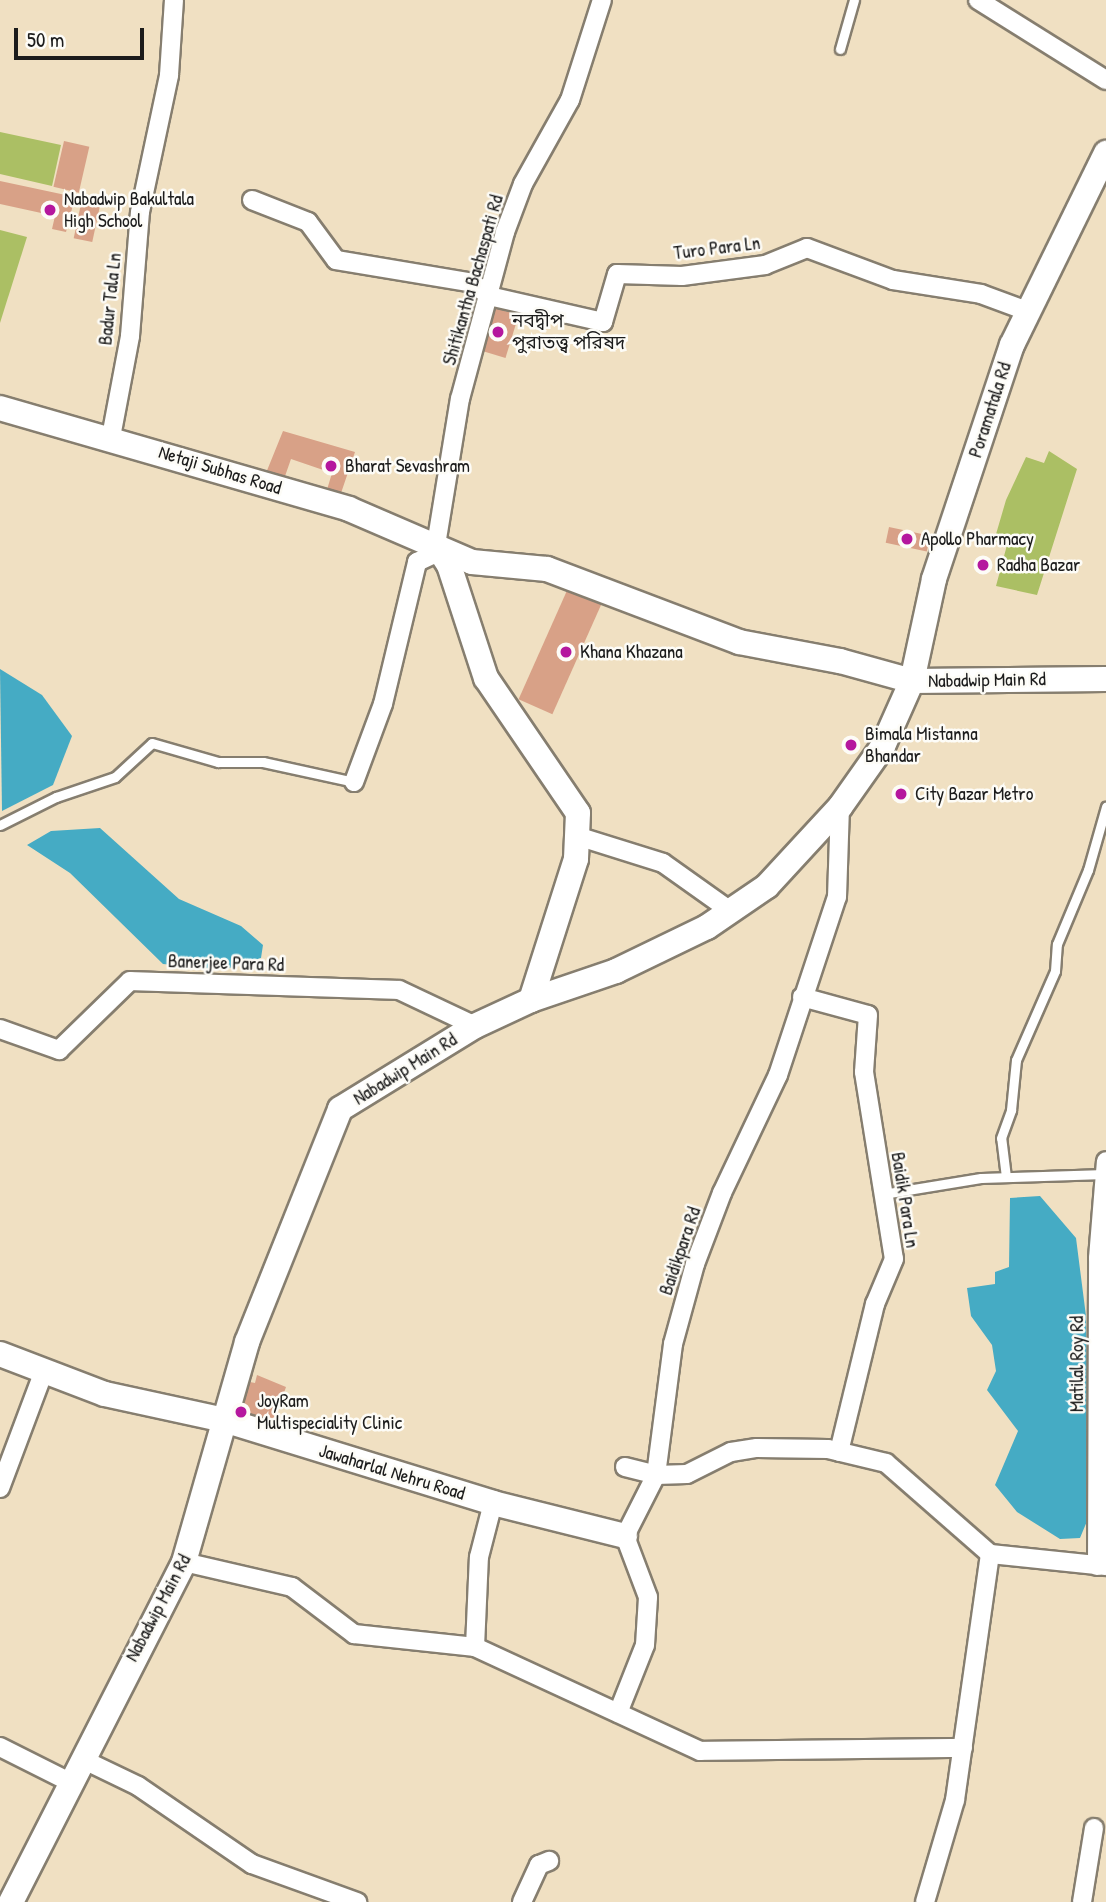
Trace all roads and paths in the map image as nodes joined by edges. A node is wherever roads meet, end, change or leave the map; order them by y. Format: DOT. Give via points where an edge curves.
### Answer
graph roads {
  1 [pos="174,0"];
  2 [pos="602,0"];
  3 [pos="854,0"];
  4 [pos="983,1"];
  5 [pos="840,50"];
  6 [pos="1106,80"];
  7 [pos="1106,153"];
  8 [pos="251,200"];
  9 [pos="485,293"];
  10 [pos="1027,311"];
  11 [pos="0,408"];
  12 [pos="111,437"];
  13 [pos="434,550"];
  14 [pos="1106,679"];
  15 [pos="912,681"];
  16 [pos="354,782"];
  17 [pos="840,807"];
  18 [pos="1106,807"];
  19 [pos="0,825"];
  20 [pos="577,836"];
  21 [pos="732,912"];
  22 [pos="802,997"];
  23 [pos="531,1000"];
  24 [pos="475,1026"];
  25 [pos="0,1029"];
  26 [pos="1105,1168"];
  27 [pos="1006,1177"];
  28 [pos="883,1194"];
  29 [pos="1102,1258"];
  30 [pos="0,1354"];
  31 [pos="44,1371"];
  32 [pos="223,1420"];
  33 [pos="839,1452"];
  34 [pos="625,1467"];
  35 [pos="656,1475"];
  36 [pos="0,1488"];
  37 [pos="493,1503"];
  38 [pos="625,1536"];
  39 [pos="990,1554"];
  40 [pos="184,1562"];
  41 [pos="1102,1566"];
  42 [pos="475,1647"];
  43 [pos="618,1713"];
  44 [pos="0,1747"];
  45 [pos="963,1748"];
  46 [pos="82,1759"];
  47 [pos="70,1782"];
  48 [pos="1094,1828"];
  49 [pos="549,1861"];
  50 [pos="11,1902"];
  51 [pos="357,1902"];
  52 [pos="522,1902"];
  53 [pos="925,1902"];
  54 [pos="1082,1902"];
  1 -- 12 [label="street, Badur Tala Ln" via="169,75 140,212 130,336"];
  2 -- 9 [label="street, Shitikantha Bachaspati Rd" via="570,100 523,184"];
  3 -- 5 [label="lane"];
  4 -- 6 [label="street" via="1057,54"];
  7 -- 10 [label="main road, Poramatala Rd"];
  8 -- 9 [label="street" via="308,222 336,260 473,283"];
  9 -- 10 [label="street, Turo Para Ln" via="603,322 617,274 682,276 737,269 765,265 807,248 893,280 981,294"];
  9 -- 13 [label="street, Shitikantha Bachaspati Rd" via="460,399"];
  10 -- 15 [label="main road, Poramatala Rd" via="934,579"];
  11 -- 12 [label="main road, Netaji Subhas Road"];
  12 -- 13 [label="main road, Netaji Subhas Road" via="349,509"];
  13 -- 15 [label="main road, Netaji Subhas Road" via="472,562 547,569 738,642 840,661"];
  13 -- 16 [label="street" via="417,562 383,704"];
  13 -- 20 [label="main road" via="449,565 486,678 578,813"];
  14 -- 15 [label="main road, Nabadwip Main Rd"];
  15 -- 17 [label="main road, Nabadwip Main Rd" via="883,746"];
  16 -- 19 [label="lane" via="264,762 218,762 152,743 116,777 56,797"];
  17 -- 21 [label="main road, Nabadwip Main Rd" via="767,886"];
  17 -- 22 [label="street, Baidikpara Rd" via="837,897"];
  18 -- 27 [label="lane" via="1088,870 1057,944 1055,971 1016,1060 1011,1110 1001,1138"];
  20 -- 21 [label="street" via="663,863"];
  20 -- 23 [label="main road" via="576,859"];
  21 -- 23 [label="main road, Nabadwip Main Rd" via="616,971"];
  22 -- 28 [label="street, Baidik Para Ln" via="868,1015 864,1072"];
  22 -- 35 [label="street, Baidikpara Rd" via="778,1075 695,1264 673,1344"];
  23 -- 24 [label="main road, Nabadwip Main Rd"];
  24 -- 25 [label="street, Banerjee Para Rd" via="399,990 130,981 59,1050"];
  24 -- 32 [label="main road, Nabadwip Main Rd" via="340,1109 286,1237"];
  26 -- 27 [label="lane"];
  26 -- 29 [label="street, Matilal Roy Rd"];
  27 -- 28 [label="lane"];
  28 -- 33 [label="street, Baidik Para Ln" via="894,1259 875,1304"];
  29 -- 41 [label="street, Matilal Roy Rd"];
  30 -- 31 [label="main road, Jawaharlal Nehru Road"];
  31 -- 32 [label="main road, Jawaharlal Nehru Road" via="105,1394"];
  31 -- 36 [label="street"];
  32 -- 37 [label="main road, Jawaharlal Nehru Road"];
  32 -- 40 [label="main road, Nabadwip Main Rd"];
  33 -- 35 [label="street" via="757,1448 731,1452 687,1474"];
  33 -- 39 [label="street" via="886,1463"];
  34 -- 35 [label="street"];
  35 -- 38 [label="street, Baidikpara Rd"];
  37 -- 38 [label="main road, Jawaharlal Nehru Road"];
  37 -- 42 [label="street" via="479,1557"];
  38 -- 43 [label="street" via="648,1597 645,1645"];
  39 -- 41 [label="street"];
  39 -- 45 [label="street"];
  40 -- 42 [label="street" via="292,1587 354,1634"];
  40 -- 46 [label="main road, Nabadwip Main Rd"];
  42 -- 43 [label="street"];
  43 -- 45 [label="street" via="700,1751"];
  44 -- 47 [label="street"];
  45 -- 53 [label="street" via="955,1800"];
  46 -- 47 [label="main road, Nabadwip Main Rd"];
  46 -- 51 [label="street" via="138,1786 251,1864"];
  47 -- 50 [label="main road, Nabadwip Main Rd"];
  48 -- 54 [label="street"];
  49 -- 52 [label="street" via="539,1865"];
}
